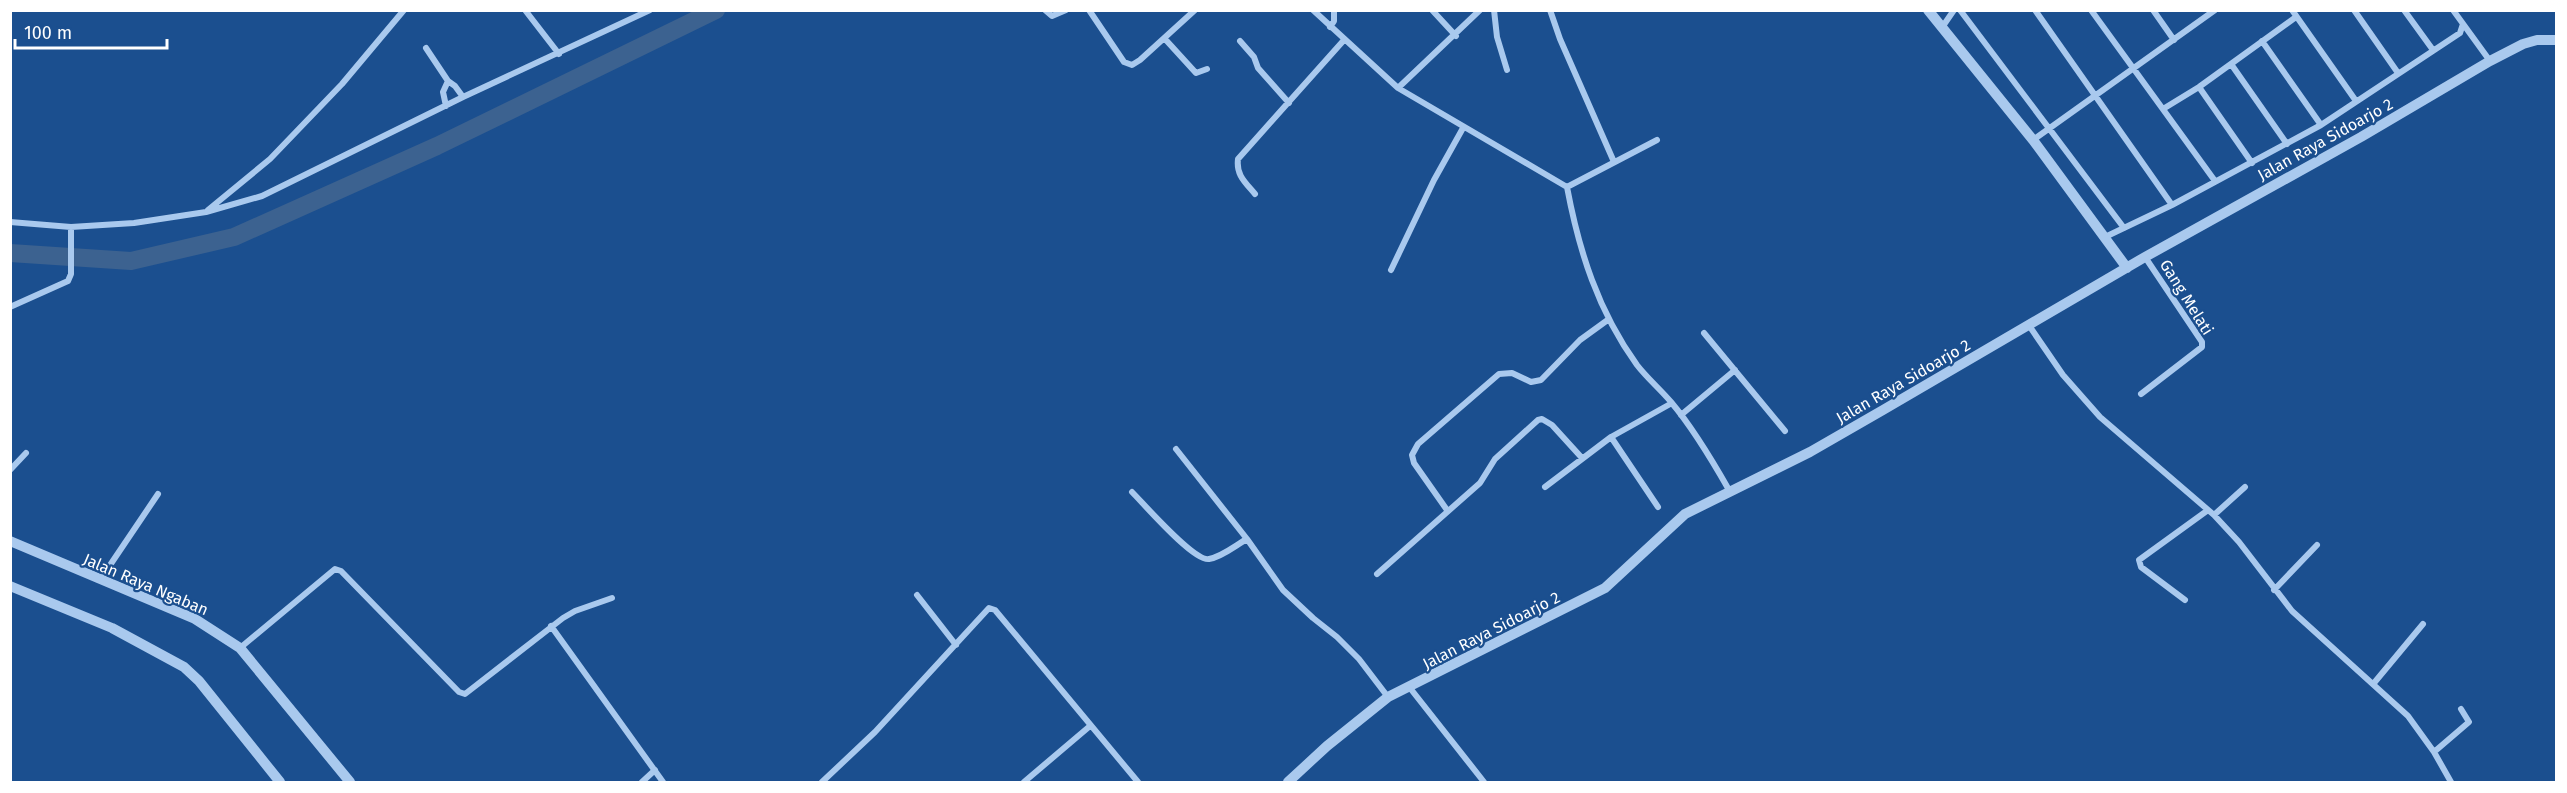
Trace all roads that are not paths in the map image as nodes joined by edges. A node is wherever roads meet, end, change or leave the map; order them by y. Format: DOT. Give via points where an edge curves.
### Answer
graph roads {
  1 [pos="404,10"];
  2 [pos="525,10"];
  3 [pos="650,10"];
  4 [pos="1045,10"];
  5 [pos="1066,10"];
  6 [pos="1089,10"];
  7 [pos="1313,10"];
  8 [pos="1334,10"];
  9 [pos="1432,10"];
  10 [pos="1480,10"];
  11 [pos="1494,10"];
  12 [pos="1550,10"];
  13 [pos="1928,10"];
  14 [pos="1954,10"];
  15 [pos="1960,10"];
  16 [pos="2035,10"];
  17 [pos="2091,10"];
  18 [pos="2153,10"];
  19 [pos="2215,10"];
  20 [pos="2292,10"];
  21 [pos="2354,10"];
  22 [pos="2404,10"];
  23 [pos="2453,10"];
  24 [pos="1195,11"];
  25 [pos="2296,17"];
  26 [pos="2463,24"];
  27 [pos="1943,26"];
  28 [pos="1330,27"];
  29 [pos="1456,36"];
  30 [pos="1165,39"];
  31 [pos="1240,40"];
  32 [pos="1344,40"];
  33 [pos="2175,40"];
  34 [pos="2556,40"];
  35 [pos="2262,41"];
  36 [pos="426,48"];
  37 [pos="2433,50"];
  38 [pos="560,54"];
  39 [pos="2487,58"];
  40 [pos="2231,64"];
  41 [pos="1207,69"];
  42 [pos="1507,70"];
  43 [pos="2134,70"];
  44 [pos="2398,73"];
  45 [pos="448,81"];
  46 [pos="2199,87"];
  47 [pos="1398,88"];
  48 [pos="2096,96"];
  49 [pos="463,98"];
  50 [pos="2356,101"];
  51 [pos="1289,103"];
  52 [pos="446,106"];
  53 [pos="2163,109"];
  54 [pos="2321,125"];
  55 [pos="1463,128"];
  56 [pos="2050,129"];
  57 [pos="1657,140"];
  58 [pos="2033,140"];
  59 [pos="2287,144"];
  60 [pos="1614,162"];
  61 [pos="2252,163"];
  62 [pos="2215,181"];
  63 [pos="1567,187"];
  64 [pos="1255,194"];
  65 [pos="2172,205"];
  66 [pos="206,212"];
  67 [pos="10,222"];
  68 [pos="71,226"];
  69 [pos="2124,228"];
  70 [pos="2105,237"];
  71 [pos="2145,257"];
  72 [pos="2126,265"];
  73 [pos="1391,270"];
  74 [pos="10,307"];
  75 [pos="1609,319"];
  76 [pos="2028,324"];
  77 [pos="1704,333"];
  78 [pos="1735,370"];
  79 [pos="2141,394"];
  80 [pos="1672,403"];
  81 [pos="1680,415"];
  82 [pos="1785,431"];
  83 [pos="1611,437"];
  84 [pos="1176,448"];
  85 [pos="26,453"];
  86 [pos="1582,458"];
  87 [pos="10,470"];
  88 [pos="1545,487"];
  89 [pos="2245,487"];
  90 [pos="1728,488"];
  91 [pos="1132,492"];
  92 [pos="158,494"];
  93 [pos="1658,507"];
  94 [pos="1447,510"];
  95 [pos="2208,510"];
  96 [pos="2214,515"];
  97 [pos="1247,539"];
  98 [pos="10,542"];
  99 [pos="2317,545"];
  100 [pos="1377,574"];
  101 [pos="100,580"];
  102 [pos="10,586"];
  103 [pos="2274,590"];
  104 [pos="917,595"];
  105 [pos="612,598"];
  106 [pos="2185,600"];
  107 [pos="2423,624"];
  108 [pos="552,626"];
  109 [pos="956,645"];
  110 [pos="240,648"];
  111 [pos="2374,683"];
  112 [pos="1410,688"];
  113 [pos="1387,696"];
  114 [pos="2461,709"];
  115 [pos="1090,726"];
  116 [pos="2434,752"];
  117 [pos="655,771"];
  118 [pos="280,783"];
  119 [pos="350,783"];
  120 [pos="642,783"];
  121 [pos="663,783"];
  122 [pos="822,783"];
  123 [pos="1024,783"];
  124 [pos="1138,783"];
  125 [pos="1288,783"];
  126 [pos="1484,783"];
  127 [pos="2451,783"];
  1 -- 66 [label="street" via="342,84 270,159"];
  2 -- 38 [label="street"];
  3 -- 38 [label="street"];
  4 -- 5 [label="street" via="1052,15"];
  6 -- 30 [label="street" via="1129,65 1137,63"];
  7 -- 28 [label="street"];
  8 -- 28 [label="street"];
  9 -- 29 [label="street"];
  10 -- 29 [label="street"];
  11 -- 42 [label="street"];
  12 -- 60 [label="street"];
  13 -- 27 [label="street"];
  14 -- 27 [label="street"];
  15 -- 56 [label="street"];
  16 -- 48 [label="street"];
  17 -- 43 [label="street"];
  18 -- 33 [label="street"];
  19 -- 33 [label="street"];
  20 -- 25 [label="street"];
  21 -- 44 [label="street"];
  22 -- 37 [label="street"];
  23 -- 26 [label="street"];
  24 -- 30 [label="street"];
  25 -- 35 [label="street"];
  25 -- 50 [label="street"];
  26 -- 37 [label="street" via="2460,33"];
  26 -- 39 [label="street"];
  27 -- 58 [label="street"];
  28 -- 32 [label="street"];
  29 -- 47 [label="street"];
  30 -- 41 [label="street" via="1196,73"];
  31 -- 51 [label="street"];
  32 -- 47 [label="street"];
  32 -- 51 [label="street"];
  33 -- 43 [label="street"];
  34 -- 39 [label="street, Jalan Raya Sidoarjo 2" via="2537,40"];
  35 -- 40 [label="street"];
  35 -- 54 [label="street"];
  36 -- 45 [label="street"];
  37 -- 44 [label="street"];
  38 -- 49 [label="street"];
  39 -- 71 [label="street, Jalan Raya Sidoarjo 2" via="2361,137"];
  40 -- 46 [label="street"];
  40 -- 59 [label="street"];
  43 -- 48 [label="street"];
  43 -- 53 [label="street"];
  44 -- 50 [label="street"];
  45 -- 49 [label="street"];
  45 -- 52 [label="street" via="443,92"];
  46 -- 53 [label="street"];
  46 -- 61 [label="street"];
  47 -- 55 [label="street"];
  48 -- 56 [label="street"];
  48 -- 65 [label="street"];
  49 -- 52 [label="street"];
  50 -- 54 [label="street"];
  51 -- 64 [label="street" via="1238,159 1239,176"];
  52 -- 66 [label="street" via="262,196"];
  53 -- 62 [label="street"];
  54 -- 59 [label="street"];
  55 -- 63 [label="street"];
  55 -- 73 [label="street"];
  56 -- 58 [label="street"];
  56 -- 69 [label="street"];
  57 -- 60 [label="street"];
  58 -- 70 [label="street"];
  59 -- 61 [label="street"];
  60 -- 63 [label="street"];
  61 -- 62 [label="street"];
  62 -- 65 [label="street"];
  63 -- 75 [label="street" via="1578,244"];
  65 -- 69 [label="street"];
  66 -- 68 [label="street" via="134,223"];
  67 -- 68 [label="street"];
  68 -- 74 [label="street" via="72,274 68,281"];
  69 -- 70 [label="street"];
  70 -- 72 [label="street"];
  71 -- 72 [label="street, Jalan Raya Sidoarjo 2"];
  71 -- 79 [label="street, Gang Melati" via="2202,346"];
  72 -- 76 [label="street, Jalan Raya Sidoarjo 2"];
  75 -- 80 [label="street" via="1638,365"];
  75 -- 94 [label="street" via="1580,340 1541,380 1531,382 1512,373 1499,374 1418,444 1412,455 1414,463"];
  76 -- 90 [label="street, Jalan Raya Sidoarjo 2" via="1810,452"];
  76 -- 95 [label="street" via="2063,375 2100,417"];
  77 -- 78 [label="street"];
  78 -- 81 [label="street"];
  78 -- 82 [label="street"];
  80 -- 81 [label="street"];
  80 -- 83 [label="street"];
  81 -- 90 [label="street"];
  83 -- 86 [label="street"];
  83 -- 93 [label="street"];
  84 -- 97 [label="street"];
  85 -- 87 [label="street"];
  86 -- 88 [label="street"];
  86 -- 94 [label="street" via="1552,425 1538,420 1495,459 1480,483"];
  89 -- 96 [label="street"];
  90 -- 112 [label="street, Jalan Raya Sidoarjo 2" via="1685,514 1605,588"];
  91 -- 97 [label="street" via="1202,558 1211,559"];
  92 -- 101 [label="street"];
  94 -- 100 [label="street"];
  95 -- 96 [label="street"];
  95 -- 106 [label="street" via="2139,560 2141,567"];
  96 -- 103 [label="street"];
  97 -- 113 [label="street" via="1283,591 1359,659"];
  98 -- 101 [label="street, Jalan Raya Ngaban"];
  99 -- 103 [label="street"];
  101 -- 110 [label="street, Jalan Raya Ngaban" via="195,619"];
  102 -- 118 [label="street" via="112,627 183,667 199,681"];
  103 -- 111 [label="street" via="2300,619"];
  104 -- 109 [label="street"];
  105 -- 108 [label="street" via="575,611"];
  107 -- 111 [label="street"];
  108 -- 110 [label="street" via="465,694 335,569"];
  108 -- 117 [label="street"];
  109 -- 115 [label="street" via="984,610 991,608"];
  109 -- 122 [label="street" via="876,732"];
  110 -- 119 [label="street, Jalan Raya Ngaban"];
  111 -- 116 [label="street" via="2408,716"];
  112 -- 113 [label="street, Jalan Raya Sidoarjo 2"];
  112 -- 126 [label="street"];
  113 -- 125 [label="street, Jalan Raya Sidoarjo 2"];
  114 -- 116 [label="street" via="2469,722"];
  115 -- 123 [label="street"];
  115 -- 124 [label="street"];
  116 -- 127 [label="street"];
  117 -- 120 [label="street"];
  117 -- 121 [label="street"];
}
